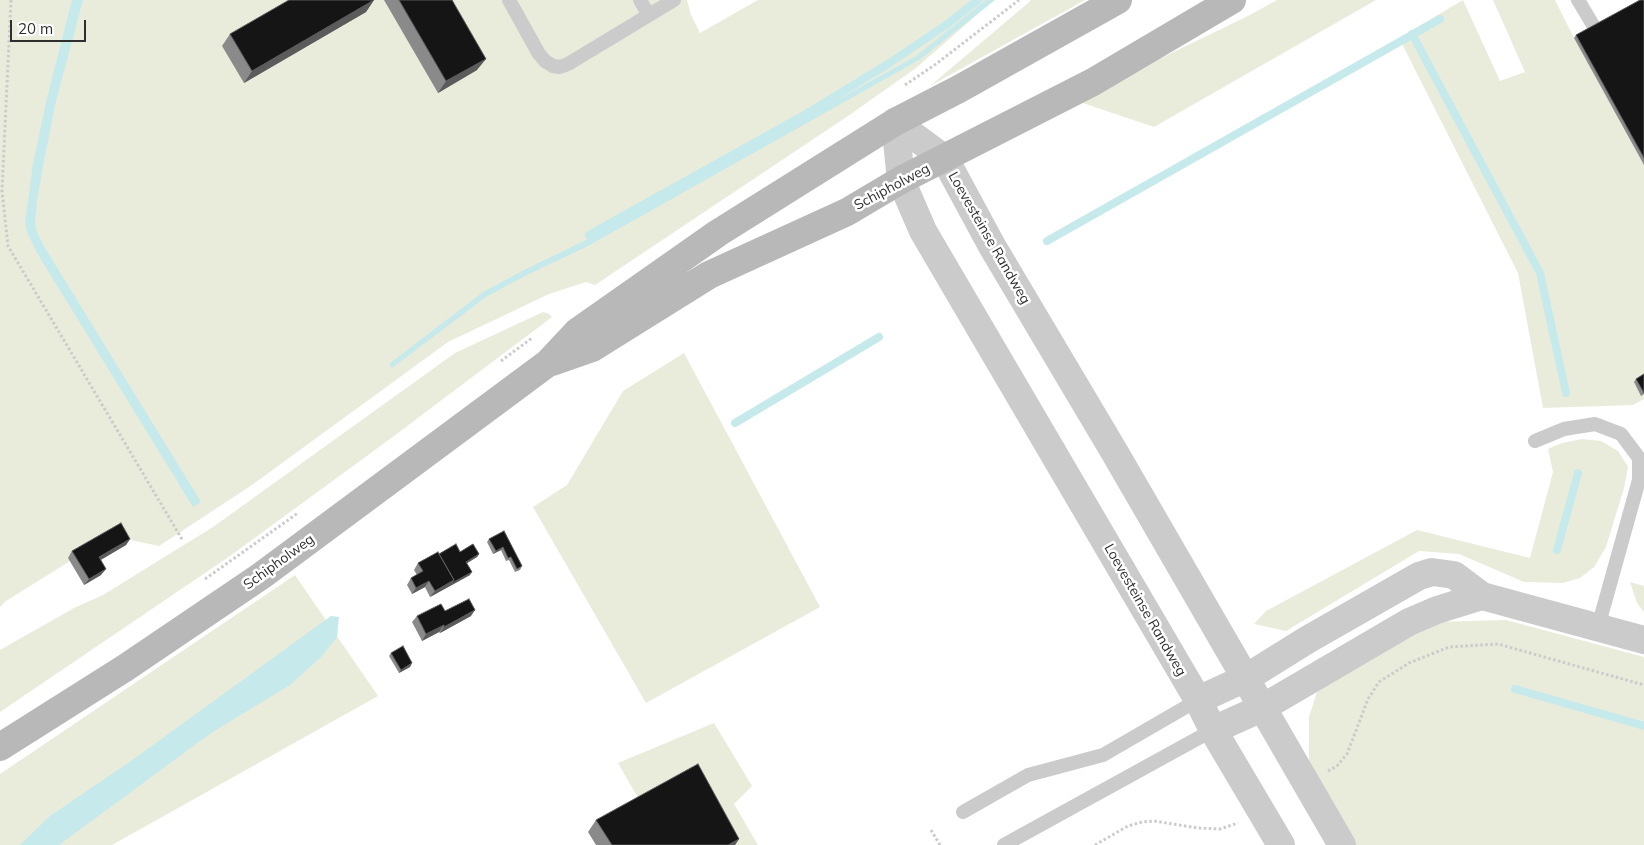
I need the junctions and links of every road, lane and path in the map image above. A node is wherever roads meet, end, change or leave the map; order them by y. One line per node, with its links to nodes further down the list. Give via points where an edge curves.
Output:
1 (11, 0): 16 (path, via 2,192 8,246)
2 (508, 0): 8 (lane, via 539,54 553,66 560,67)
3 (640, 0): 8 (lane)
4 (674, 0): 8 (lane)
5 (1118, 0): 10 (main road, Schipholweg)
6 (1232, 0): 11 (main road, Schipholweg, via 1093,82)
7 (1580, 2): 9 (lane)
8 (648, 14)
9 (1612, 56)
10 (895, 122): 11 (street, Loevesteinse Randweg); 12 (street, Loevesteinse Randweg); 13 (main road, Schipholweg, via 677,262 577,332)
11 (944, 159): 12 (main road, Schipholweg); 20 (street, Loevesteinse Randweg)
12 (901, 180): 13 (main road, Schipholweg, via 847,212 709,275 592,348); 22 (street, Loevesteinse Randweg, via 923,231)
13 (548, 363): 25 (main road, Schipholweg, via 262,576)
14 (1535, 441): 15 (lane, via 1564,429 1595,424 1621,434)
15 (1642, 457): 18 (lane, via 1639,480)
16 (182, 541)
17 (1482, 596): 18 (street); 20 (street, via 1454,575 1432,572 1420,576); 23 (street, via 1408,622)
18 (1598, 627): 19 (street)
19 (1644, 640)
20 (1246, 678): 22 (street); 23 (street, Loevesteinse Randweg)
21 (1644, 685): 26 (path, via 1498,644 1449,647 1409,663 1379,682 1368,699 1346,754 1337,766)
22 (1198, 700): 24 (street, Loevesteinse Randweg); 28 (lane, via 1103,755 1028,775)
23 (1262, 708): 24 (street); 26 (street, Loevesteinse Randweg)
24 (1213, 730): 27 (street, Loevesteinse Randweg); 31 (lane)
25 (0, 747)
26 (1306, 784): 34 (street, Loevesteinse Randweg)
27 (1261, 810): 32 (path, via 1242,822 1220,829 1142,822 1128,826); 33 (street, Loevesteinse Randweg)
28 (963, 812)
29 (931, 830): 30 (path)
30 (940, 845)
31 (1004, 845)
32 (1095, 845)
33 (1281, 845)
34 (1342, 845)

